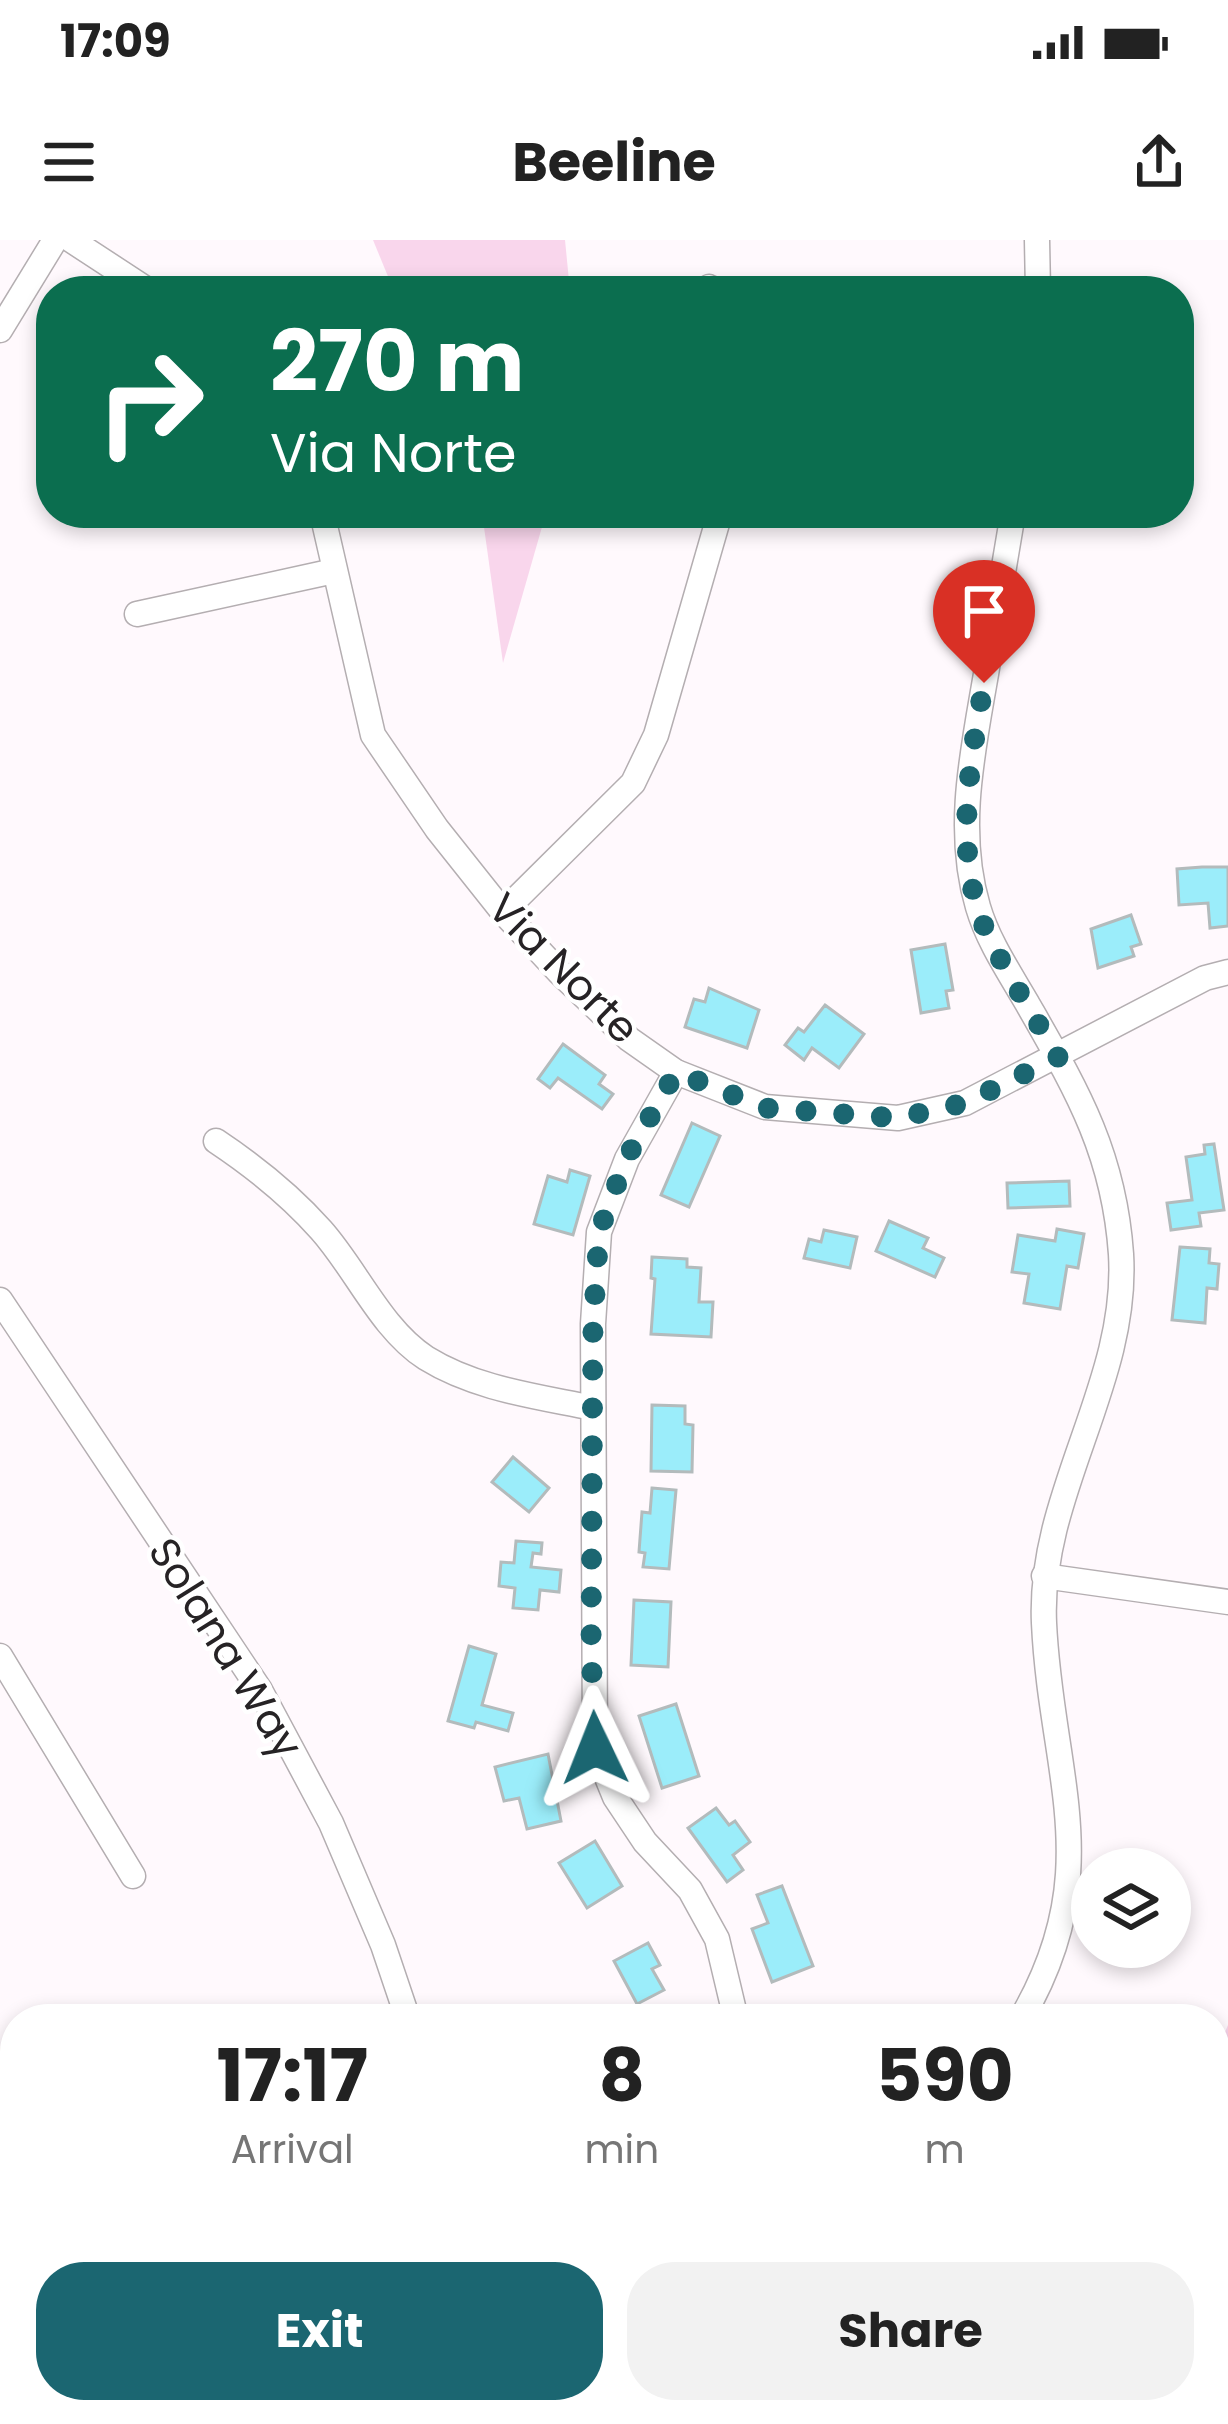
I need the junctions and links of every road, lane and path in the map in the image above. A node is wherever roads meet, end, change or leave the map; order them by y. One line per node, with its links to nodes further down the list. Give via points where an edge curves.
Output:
1 (55, 240): 6 (street)
2 (71, 240): 4 (street)
3 (1037, 240): 5 (street)
4 (126, 276)
5 (1038, 276)
6 (0, 330)
7 (325, 528): 10 (street, Via Norte)
8 (715, 528): 12 (street, via 656,735 633,783)
9 (1010, 528): 14 (street, via 970,768 967,839 988,934)
10 (334, 571): 11 (street); 12 (street, Via Norte, via 373,734)
11 (137, 614)
12 (503, 912): 15 (street, Via Norte, via 629,1039)
13 (1228, 972): 14 (street, Via Norte)
14 (1058, 1057): 15 (street, Via Norte, via 965,1103 898,1118 765,1108); 19 (street, via 1097,1132 1117,1199 1121,1300 1115,1344)
15 (676, 1072): 18 (street, via 626,1159 599,1232)
16 (216, 1141): 18 (street, via 267,1175 322,1231 422,1355 459,1376)
17 (0, 1300): 23 (street, Solana Way, via 260,1690 331,1823)
18 (593, 1408): 24 (street, via 595,1748 615,1796 717,1939)
19 (1044, 1576): 20 (street); 25 (street, via 1071,1833 1056,1945)
20 (1228, 1601)
21 (0, 1656): 22 (street)
22 (133, 1876)
23 (402, 2004)
24 (732, 2004)
25 (1029, 2004)

